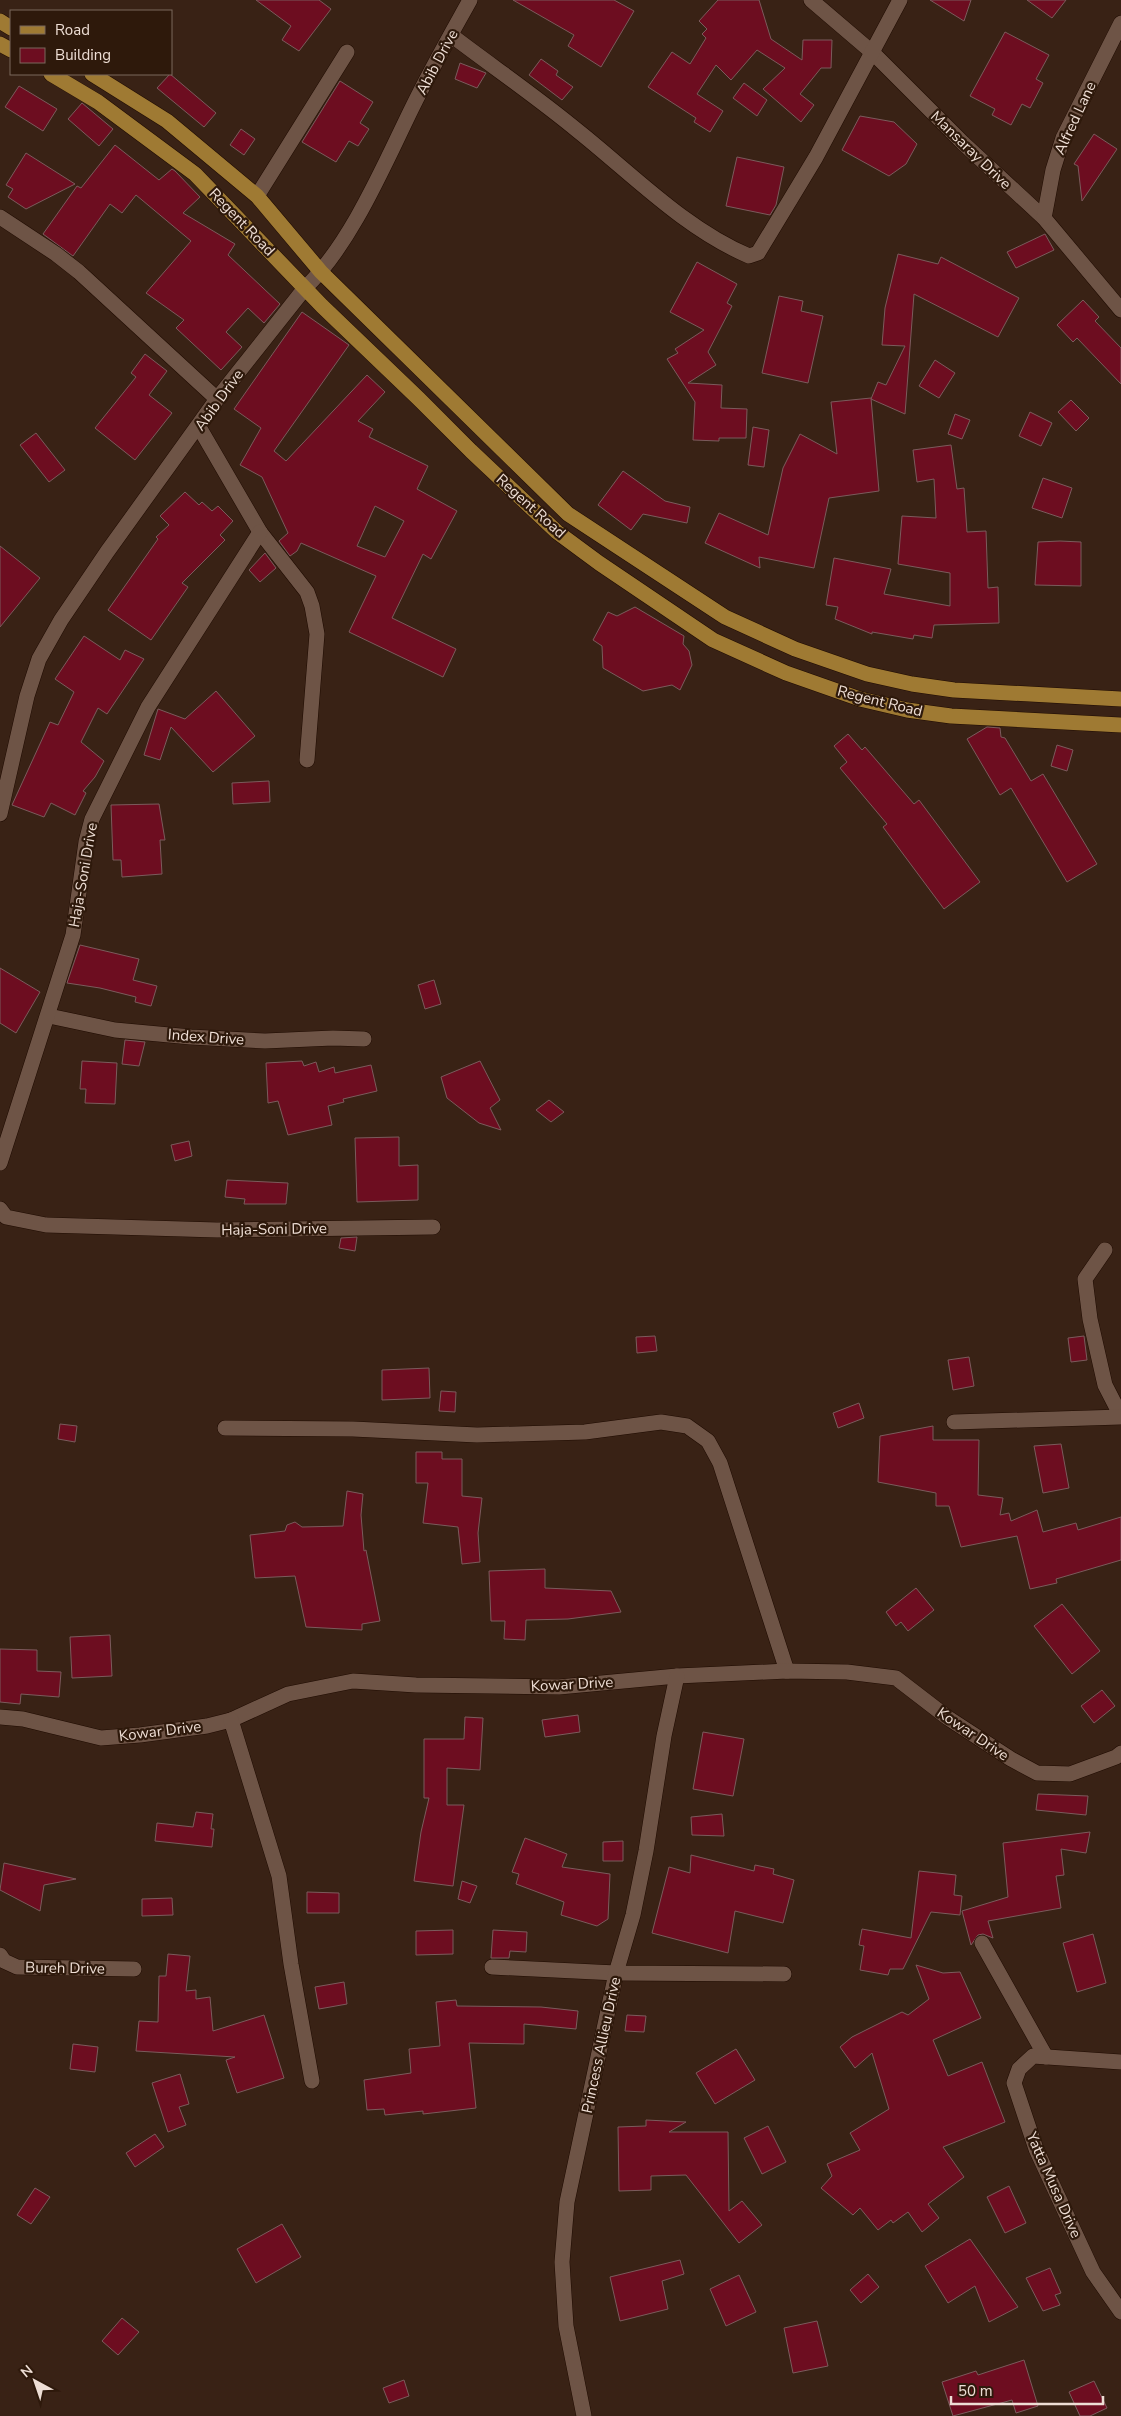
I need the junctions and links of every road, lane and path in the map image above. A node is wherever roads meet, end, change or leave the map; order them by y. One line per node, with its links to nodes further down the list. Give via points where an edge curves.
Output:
1 (470, 0): 5 (street, Abib Drive)
2 (811, 0): 7 (street, Mansaray Drive)
3 (900, 0): 7 (street)
4 (1121, 23): 12 (street, Alfred Lane, via 1063,138)
5 (451, 34): 7 (street, via 576,129 673,209 728,248 749,256 758,253); 13 (street, Abib Drive, via 380,174)
6 (347, 52): 10 (street)
7 (873, 53): 12 (street, Mansaray Drive)
8 (53, 75): 14 (main road, Regent Road, via 98,102 195,174)
9 (94, 75): 10 (main road, Regent Road, via 167,121)
10 (257, 196): 13 (main road, Regent Road)
11 (0, 218): 16 (street, via 79,272)
12 (1044, 218): 15 (street, Mansaray Drive)
13 (321, 272): 14 (street, Abib Drive); 19 (main road, Regent Road, via 568,514 725,617 796,649 867,674 912,684 954,690)
14 (305, 288): 16 (street, Abib Drive); 20 (main road, Regent Road, via 557,532 713,640 786,673 860,699 907,710 951,716)
15 (1121, 310)
16 (217, 399): 17 (street, Abib Drive)
17 (199, 427): 18 (street); 22 (street, Abib Drive, via 107,552 39,659 27,696)
18 (260, 532): 21 (street, via 306,592 316,620); 23 (street, Haja-Soni Drive, via 148,707 92,819 73,935)
19 (1121, 699)
20 (1121, 724)
21 (307, 760)
22 (0, 814)
23 (49, 1016): 24 (street, Index Drive, via 115,1030 191,1037 265,1041); 25 (street, Haja-Soni Drive)
24 (364, 1039)
25 (0, 1163)
26 (0, 1209): 27 (street, Haja-Soni Drive, via 6,1217 46,1225 217,1230)
27 (433, 1227)
28 (1105, 1250): 29 (street, via 1085,1279 1090,1320 1105,1384)
29 (1121, 1416): 30 (street)
30 (954, 1422)
31 (225, 1428): 32 (street, via 353,1429 477,1435 585,1432 661,1422 687,1426 708,1441 720,1463)
32 (787, 1671): 33 (street, Kowar Drive); 36 (street, Kowar Drive, via 847,1672 896,1678 1011,1760 1037,1773 1070,1774)
33 (677, 1676): 35 (street, Kowar Drive, via 559,1687 353,1681 288,1694); 41 (street, Princess Allieu Drive, via 633,1916)
34 (0, 1717): 35 (street, Kowar Drive, via 23,1719 101,1738 159,1733)
35 (231, 1720): 45 (street, via 279,1876)
36 (1121, 1753)
37 (982, 1944): 43 (street)
38 (0, 1955): 40 (street, Bureh Drive, via 4,1961 17,1967)
39 (492, 1967): 41 (street)
40 (134, 1969)
41 (616, 1973): 42 (street); 47 (street, Princess Allieu Drive, via 567,2202 562,2262 566,2326)
42 (784, 1974)
43 (1039, 2056): 44 (street); 46 (street, Yatta Musa Drive, via 1019,2069 1014,2082 1036,2149 1093,2272)
44 (1121, 2062)
45 (312, 2081)
46 (1121, 2312)
47 (584, 2416)

